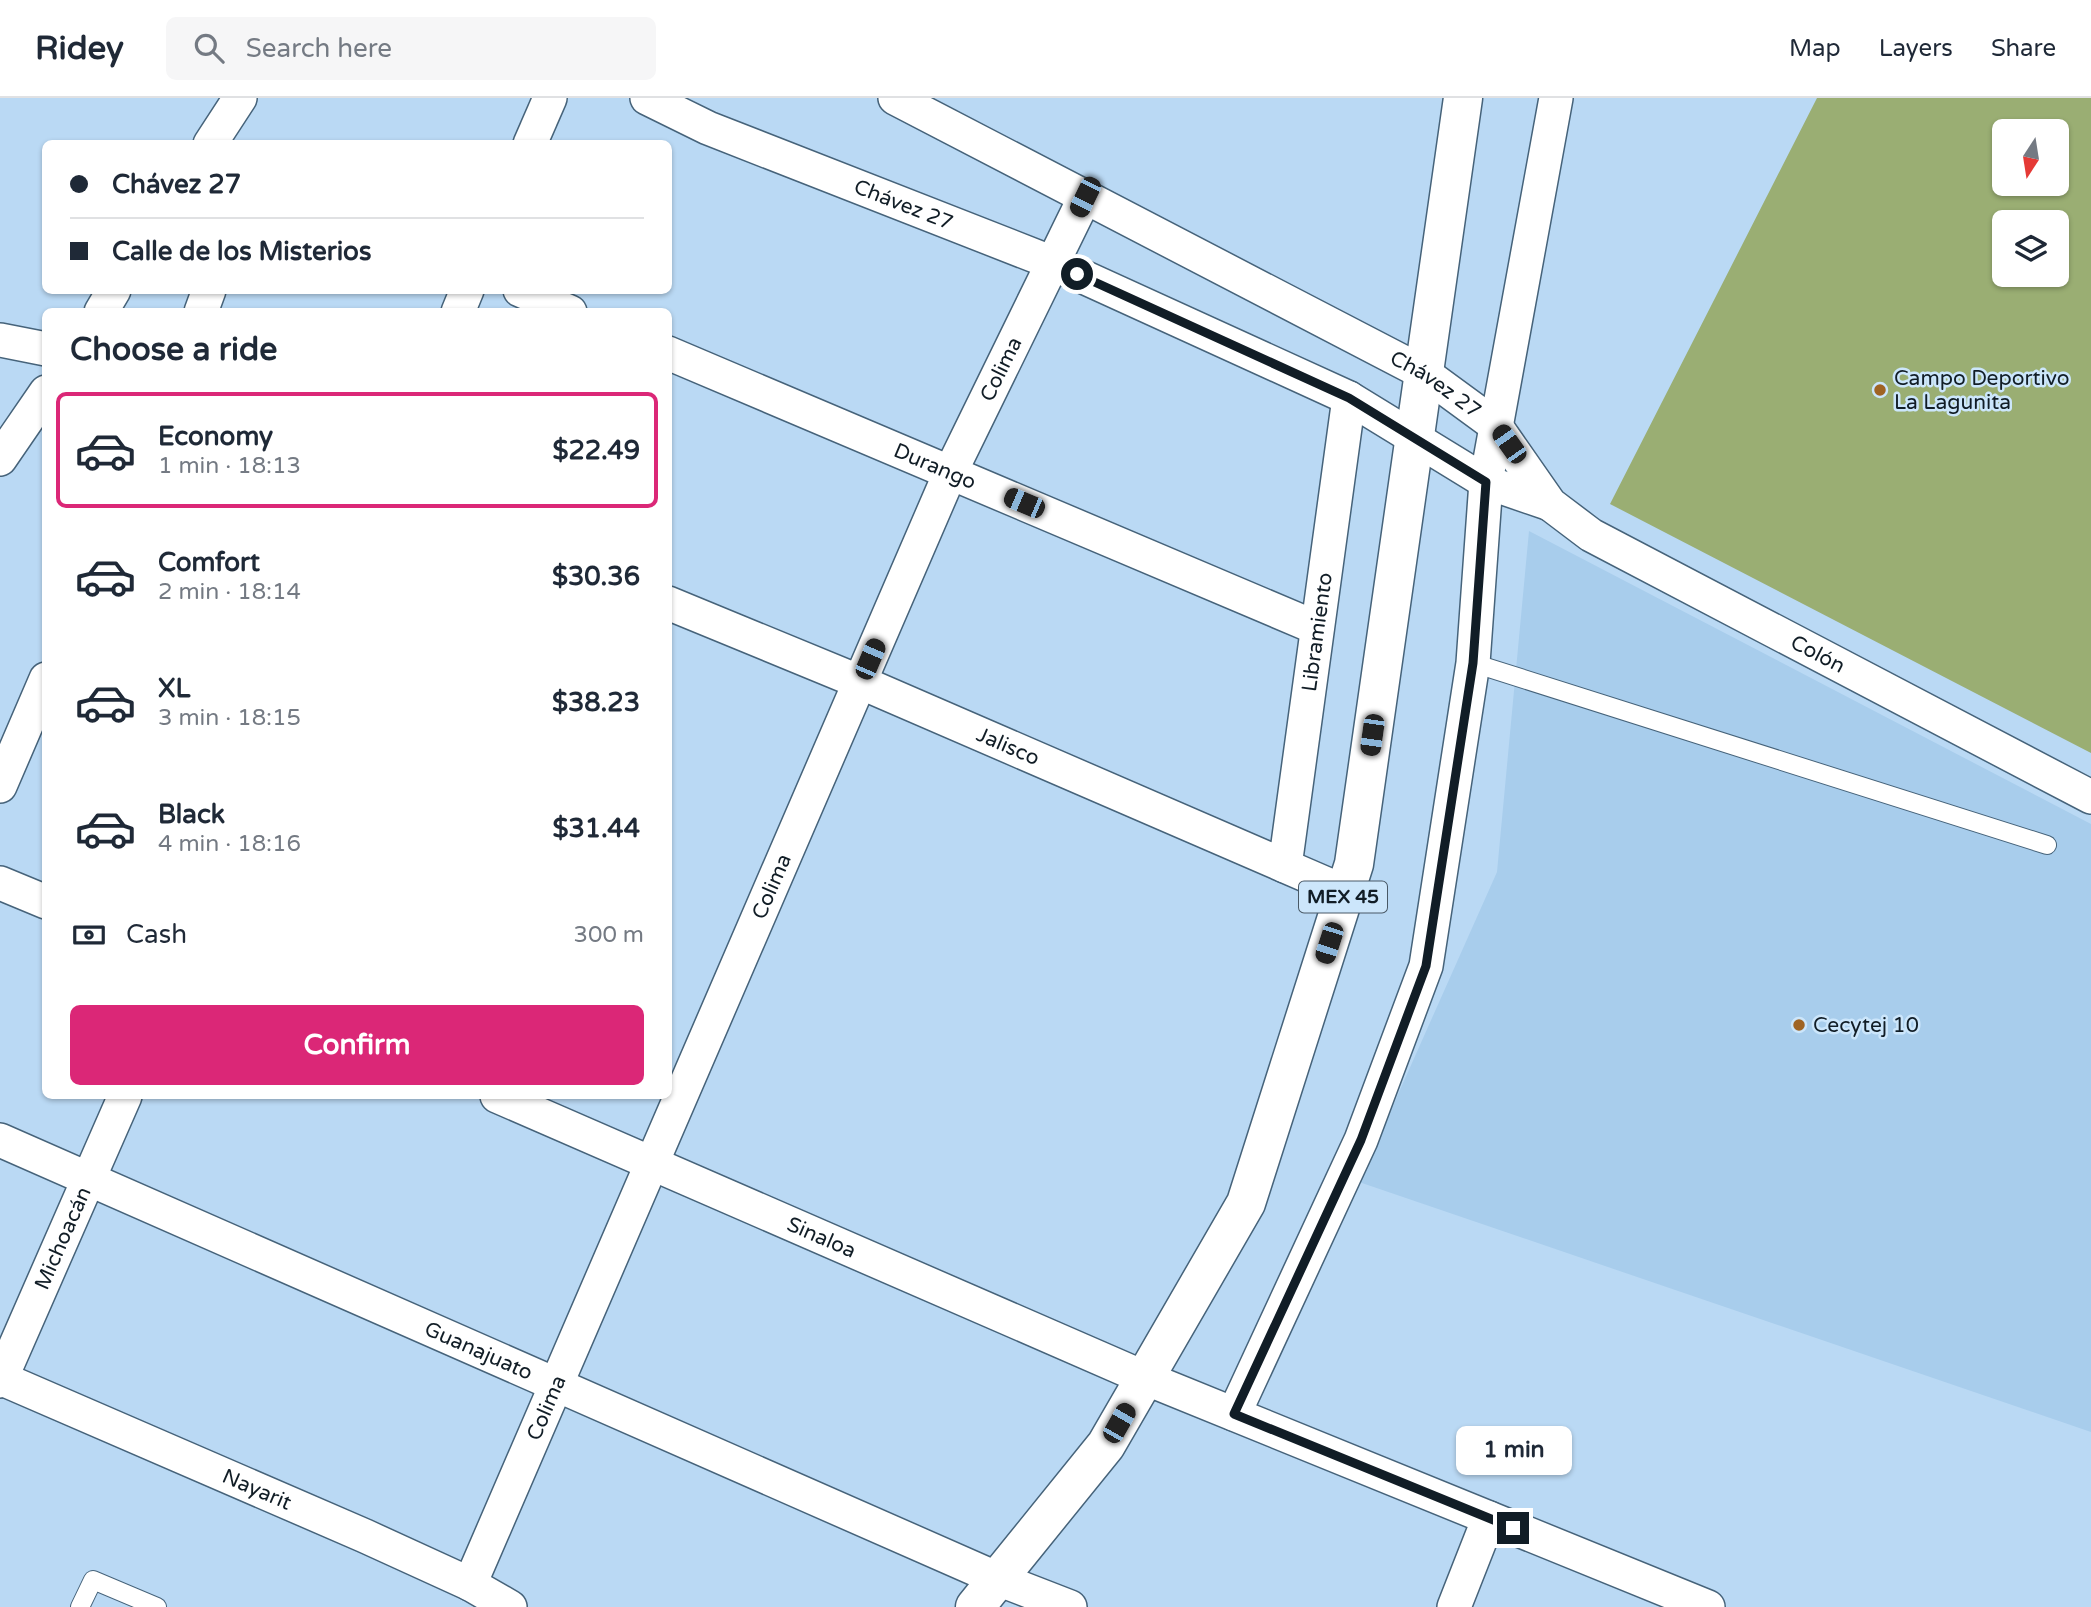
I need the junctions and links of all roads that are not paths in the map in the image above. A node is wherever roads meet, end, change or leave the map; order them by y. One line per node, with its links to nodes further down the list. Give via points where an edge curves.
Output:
1 (240, 98): 7 (street)
2 (550, 98): 8 (street)
3 (647, 98): 10 (street, Chávez 27, via 708,128)
4 (895, 98): 9 (street, Chávez 27)
5 (1463, 98): 16 (main road, MEX 45)
6 (1556, 98): 19 (street)
7 (213, 140)
8 (532, 140)
9 (1085, 197): 10 (street, Colima); 16 (street, Chávez 27)
10 (1053, 263): 18 (street, Chávez 27); 22 (street, Colima)
11 (529, 294): 12 (street)
12 (561, 308)
13 (0, 340): 14 (street)
14 (42, 348)
15 (672, 355): 22 (street, Durango)
16 (1424, 373): 19 (street, Chávez 27); 20 (main road, MEX 45)
17 (42, 398): 21 (street)
18 (1349, 398): 20 (street, Chávez 27); 26 (street, Libramiento)
19 (1495, 425): 23 (street); 24 (street, Chávez 27)
20 (1414, 440): 23 (street, Chávez 27); 35 (main road, MEX 45, via 1354,864)
21 (0, 459)
22 (951, 471): 26 (street, Durango); 28 (street, Colima)
23 (1486, 482): 24 (street, Chávez 27); 27 (street)
24 (1550, 504): 31 (street, Colón, via 1591,535)
25 (672, 605): 28 (street, Jalisco)
26 (1318, 628): 33 (street, Libramiento)
27 (1473, 663): 32 (lane); 45 (street, via 1426,966 1361,1140)
28 (860, 682): 33 (street, Jalisco); 40 (street, Colima)
29 (42, 689): 30 (street)
30 (0, 786)
31 (2091, 797)
32 (2047, 845)
33 (1285, 866): 35 (street, Jalisco)
34 (0, 883): 36 (street)
35 (1345, 891): 42 (main road, MEX 45, via 1246,1203)
36 (42, 900)
37 (124, 1099): 41 (street, Michoacán)
38 (504, 1099): 40 (street, Sinaloa)
39 (0, 1140): 41 (street, Guanajuato)
40 (652, 1161): 42 (street, Sinaloa); 44 (street, Colima)
41 (87, 1178): 43 (street, Michoacán); 44 (street, Guanajuato)
42 (1145, 1378): 45 (street, Sinaloa); 48 (main road, MEX 45, via 1106,1445)
43 (0, 1380): 47 (street, Nayarit)
44 (556, 1385): 47 (street, Colima); 48 (street, Guanajuato)
45 (1234, 1414): 46 (street, Sinaloa)
46 (1489, 1518): 53 (street); 54 (street, Sinaloa)
47 (470, 1584): 51 (street, Nayarit)
48 (986, 1593): 52 (street, Guanajuato)
49 (80, 1607): 50 (lane, via 93,1580)
50 (157, 1607)
51 (510, 1607)
52 (1070, 1607)
53 (1454, 1607)
54 (1708, 1607)

